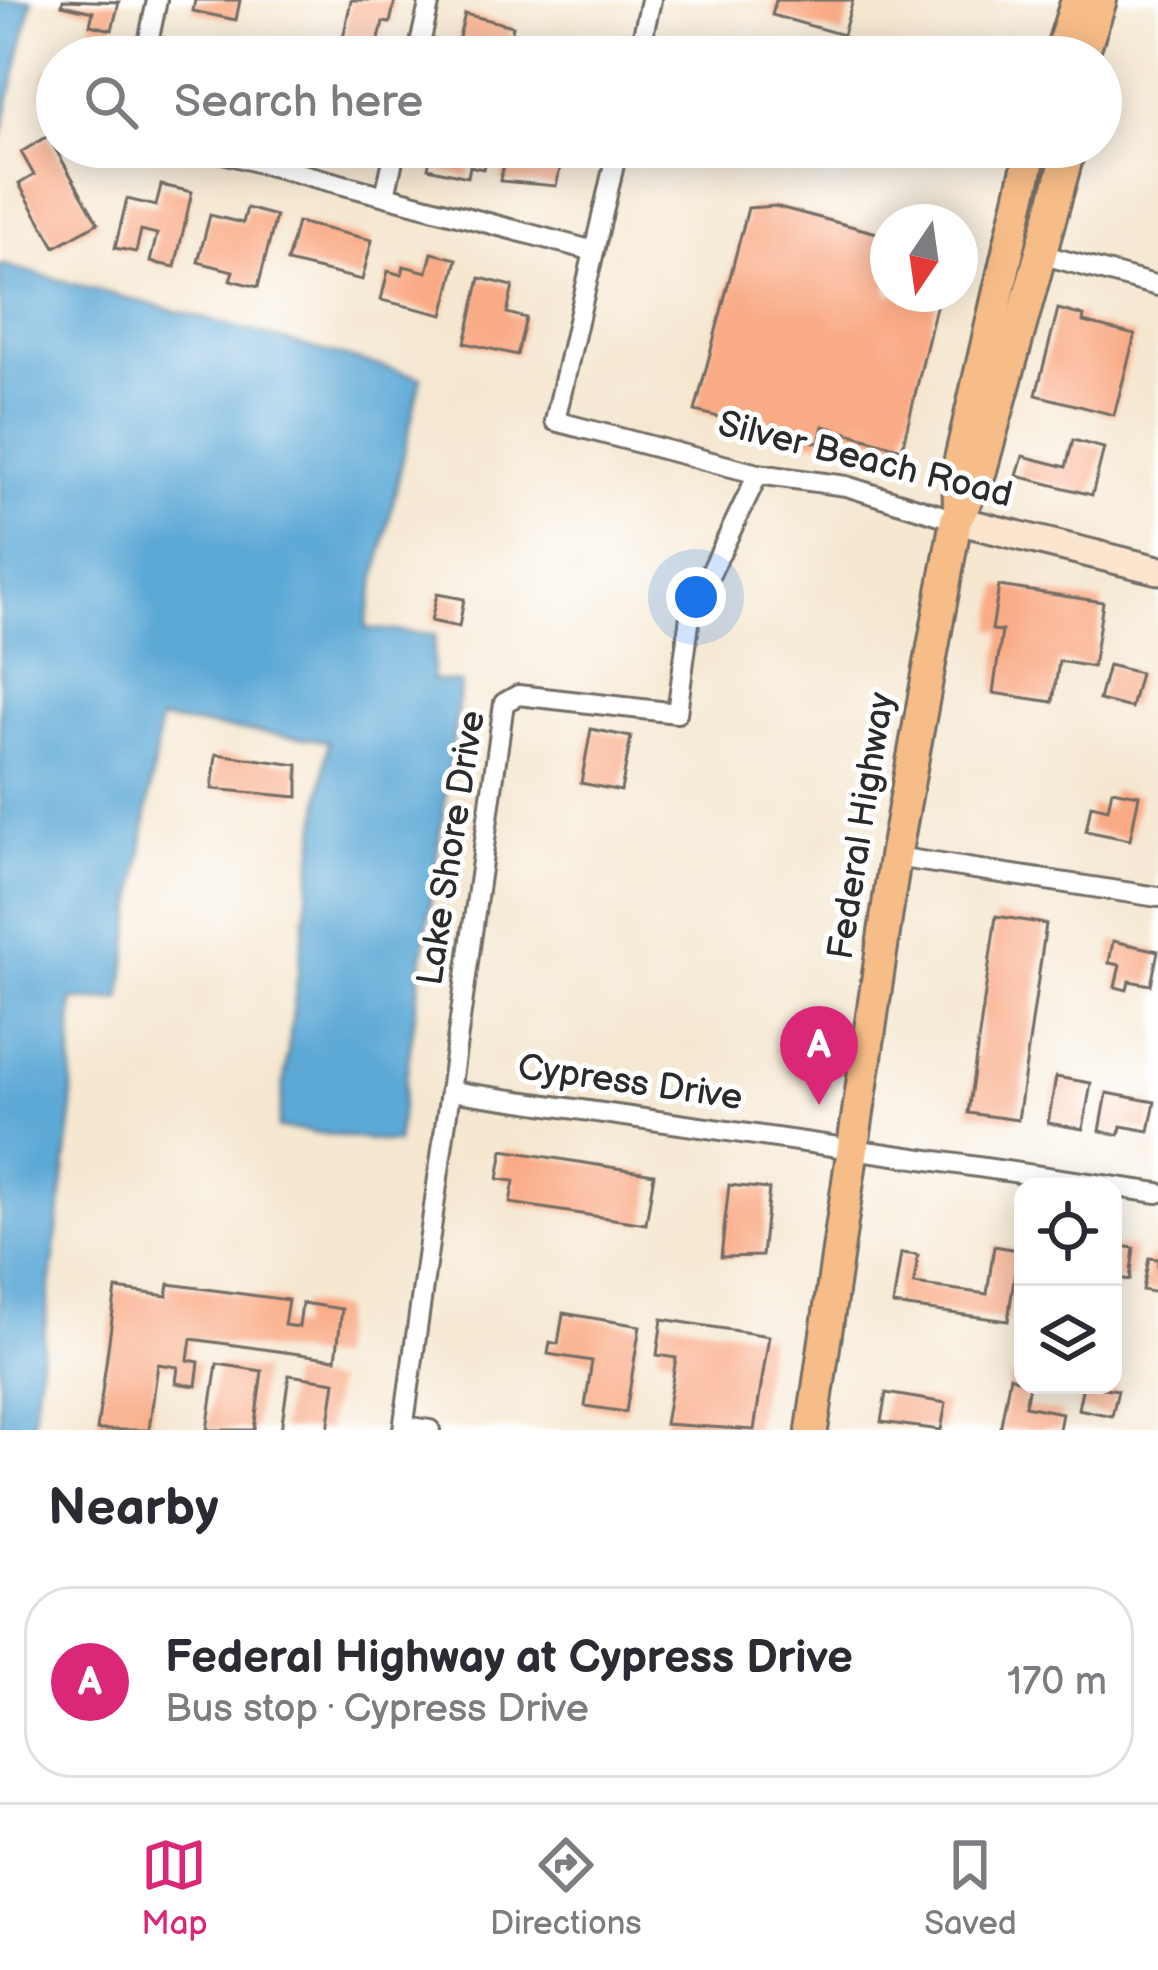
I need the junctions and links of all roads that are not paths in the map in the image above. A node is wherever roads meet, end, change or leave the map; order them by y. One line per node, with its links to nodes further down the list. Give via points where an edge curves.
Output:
1 (157, 0): 7 (street)
2 (430, 0): 8 (street)
3 (651, 0): 9 (street)
4 (1077, 0): 10 (main road)
5 (1101, 0): 11 (main road)
6 (1116, 0): 12 (main road)
7 (149, 36)
8 (422, 36)
9 (643, 36)
10 (1066, 36)
11 (1089, 36)
12 (1105, 36)
13 (281, 168): 18 (street)
14 (391, 168): 18 (street)
15 (613, 168): 19 (street)
16 (1027, 168): 23 (main road, via 958,467)
17 (1064, 168): 20 (main road)
18 (385, 195): 19 (street)
19 (594, 251): 22 (street, Silver Beach Road, via 555,421)
20 (1040, 254): 21 (street); 23 (main road, via 980,474)
21 (1158, 286)
22 (758, 474): 23 (street, Silver Beach Road); 27 (street, Lake Shore Drive, via 690,616 677,713 518,695 504,703)
23 (958, 514): 24 (street, Silver Beach Road); 25 (main road, Federal Highway)
24 (1158, 570)
25 (895, 857): 26 (street); 28 (main road, Federal Highway)
26 (1158, 896)
27 (450, 1091): 28 (street, Cypress Drive); 30 (street, Lake Shore Drive)
28 (853, 1148): 29 (street, Cypress Drive); 32 (main road, Federal Highway)
29 (1158, 1193)
30 (404, 1428): 31 (street)
31 (430, 1430)
32 (812, 1430)

